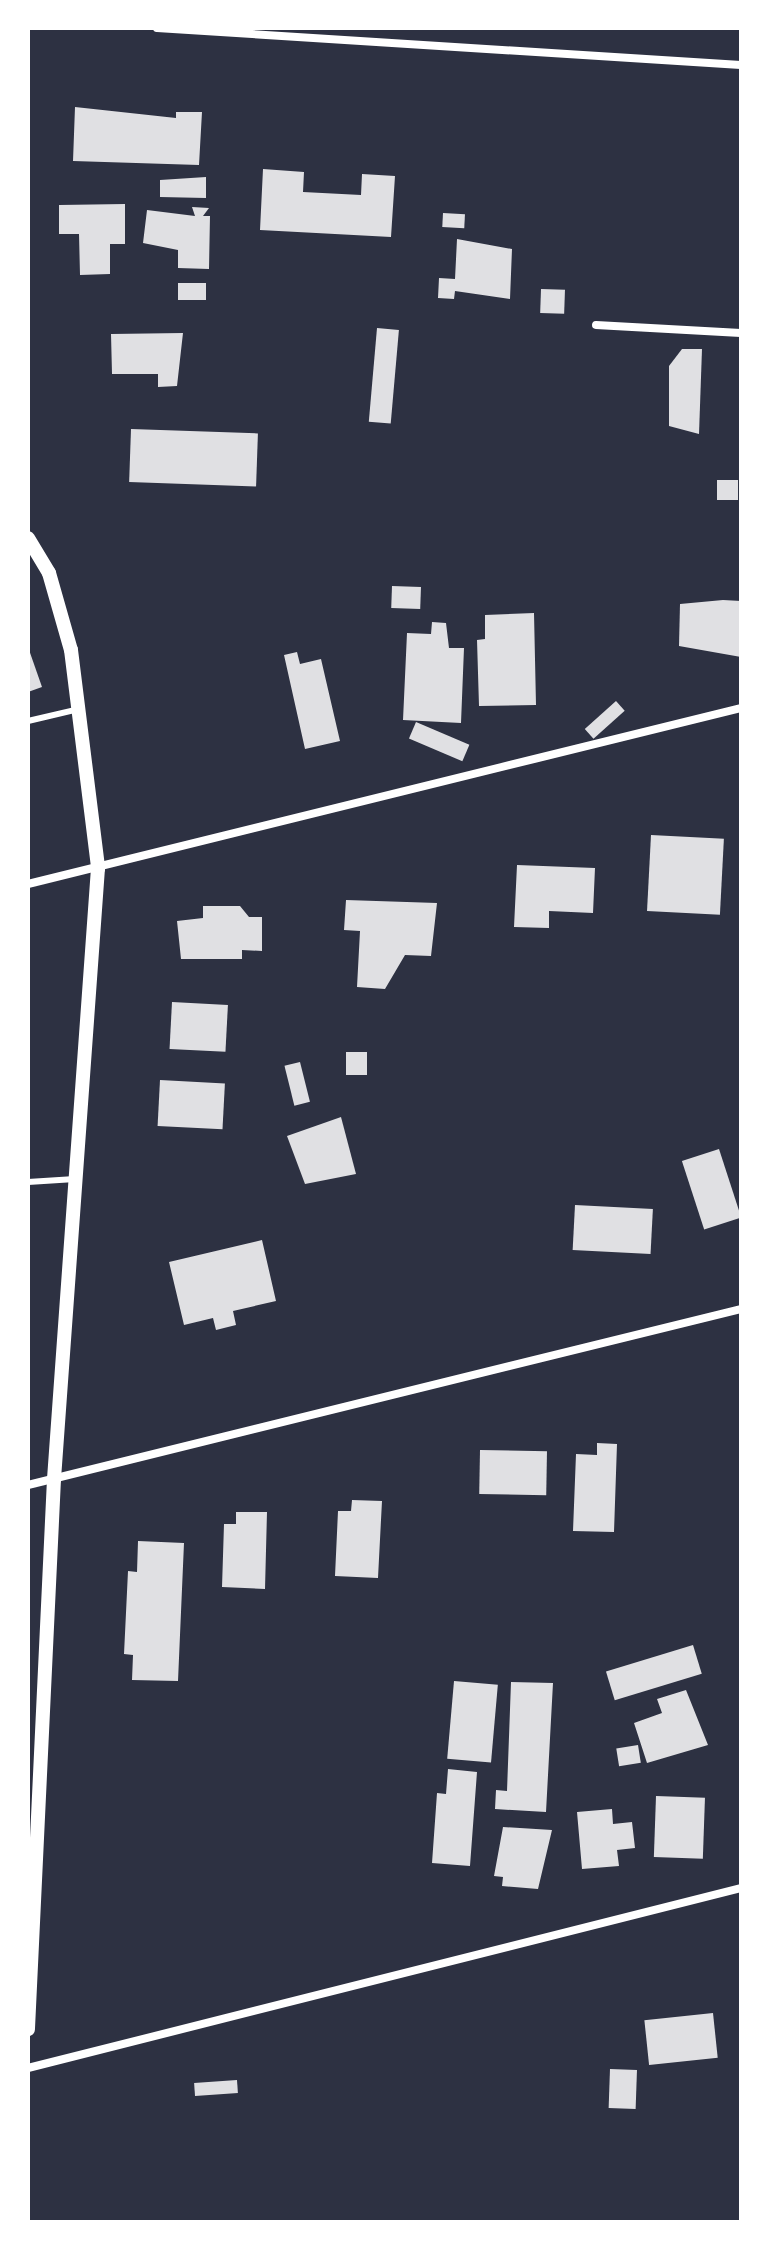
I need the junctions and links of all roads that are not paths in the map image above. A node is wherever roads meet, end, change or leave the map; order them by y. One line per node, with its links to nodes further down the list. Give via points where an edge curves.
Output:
1 (157, 28): 2 (street)
2 (741, 65)
3 (596, 325): 4 (street)
4 (741, 333)
5 (28, 538): 7 (street, via 49,573)
6 (741, 708): 9 (street)
7 (81, 709): 8 (lane); 9 (street)
8 (28, 721)
9 (98, 868): 10 (street); 11 (street)
10 (28, 884)
11 (75, 1179): 12 (lane); 14 (street)
12 (28, 1182)
13 (741, 1309): 14 (street)
14 (54, 1479): 15 (street); 17 (street)
15 (28, 1485)
16 (741, 1888): 18 (street)
17 (28, 2029)
18 (28, 2068)

